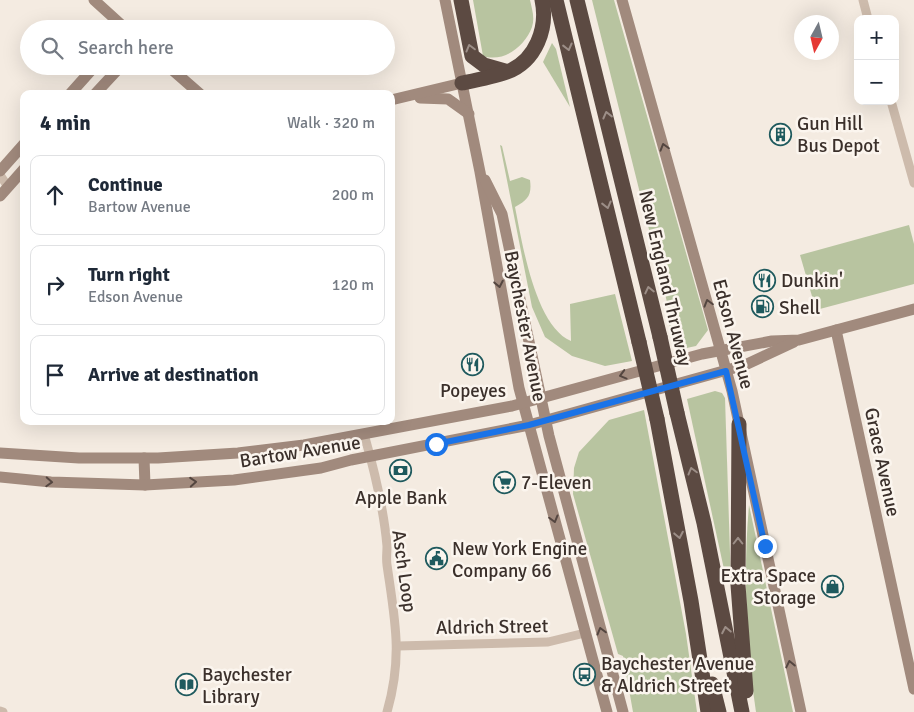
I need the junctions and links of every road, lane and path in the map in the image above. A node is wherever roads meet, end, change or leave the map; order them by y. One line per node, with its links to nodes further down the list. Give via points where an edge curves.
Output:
1 (94, 0): 10 (main road)
2 (445, 0): 15 (main road, Baychester Avenue)
3 (462, 0): 11 (highway, one-way to 3, via 484,65 472,56)
4 (542, 0): 11 (highway, via 544,23 537,44 526,60)
5 (556, 0): 45 (highway, one-way to 45, bridge, via 657,419)
6 (577, 0): 55 (highway, New England Thruway, one-way to 6, bridge, via 704,523)
7 (622, 0): 32 (main road, Edson Avenue, one-way to 7)
8 (863, 0): 9 (street)
9 (867, 15)
10 (116, 20)
11 (509, 72): 15 (highway)
12 (87, 75): 16 (main road)
13 (113, 75): 17 (main road)
14 (178, 75): 18 (main road)
15 (462, 84): 19 (main road); 22 (main road, Baychester Avenue)
16 (74, 90)
17 (99, 90)
18 (195, 90)
19 (406, 98): 20 (main road); 22 (main road, via 448,99)
20 (395, 99)
21 (892, 105): 27 (street)
22 (468, 114): 24 (main road, Baychester Avenue)
23 (20, 149): 25 (main road)
24 (480, 172): 34 (main road, Baychester Avenue, via 502,214); 35 (main road, Baychester Avenue, one-way to 35)
25 (0, 173): 28 (street)
26 (20, 174): 28 (main road)
27 (914, 184)
28 (4, 192)
29 (914, 309): 30 (main road, Bartow Avenue)
30 (836, 330): 31 (main road, Bartow Avenue); 48 (main road, Grace Avenue)
31 (798, 340): 32 (main road, Bartow Avenue); 33 (main road, Bartow Avenue)
32 (721, 350): 33 (main road, Edson Avenue); 34 (main road, Bartow Avenue, one-way to 34)
33 (726, 371): 36 (main road, Bartow Avenue); 37 (main road, Edson Avenue)
34 (541, 398): 35 (main road, Bartow Avenue); 36 (main road, Baychester Avenue)
35 (523, 403): 38 (main road, Baychester Avenue); 39 (main road, Bartow Avenue)
36 (546, 421): 38 (main road, Bartow Avenue); 52 (main road, Baychester Avenue, one-way to 36)
37 (739, 424): 56 (highway, one-way to 37, via 738,585); 57 (main road, Edson Avenue, one-way to 37)
38 (529, 425): 41 (main road, Bartow Avenue); 46 (main road, Baychester Avenue, one-way to 46)
39 (364, 434): 41 (street, Asch Loop); 42 (main road, Bartow Avenue, via 264,450)
40 (0, 453): 42 (main road, Bartow Avenue)
41 (371, 457): 44 (main road, Bartow Avenue, one-way to 41, via 274,475); 47 (street, Asch Loop)
42 (144, 458): 44 (main road)
43 (0, 478): 44 (main road, Bartow Avenue, one-way to 44)
44 (145, 485)
45 (691, 600): 53 (highway); 54 (highway)
46 (585, 633): 47 (street, Aldrich Street, via 548,642); 51 (main road, Baychester Avenue)
47 (398, 646): 50 (street, Asch Loop)
48 (910, 646): 49 (main road, Grace Avenue)
49 (914, 689)
50 (387, 712)
51 (607, 712)
52 (623, 712)
53 (708, 712)
54 (719, 712)
55 (742, 712)
56 (748, 712)
57 (801, 712)

